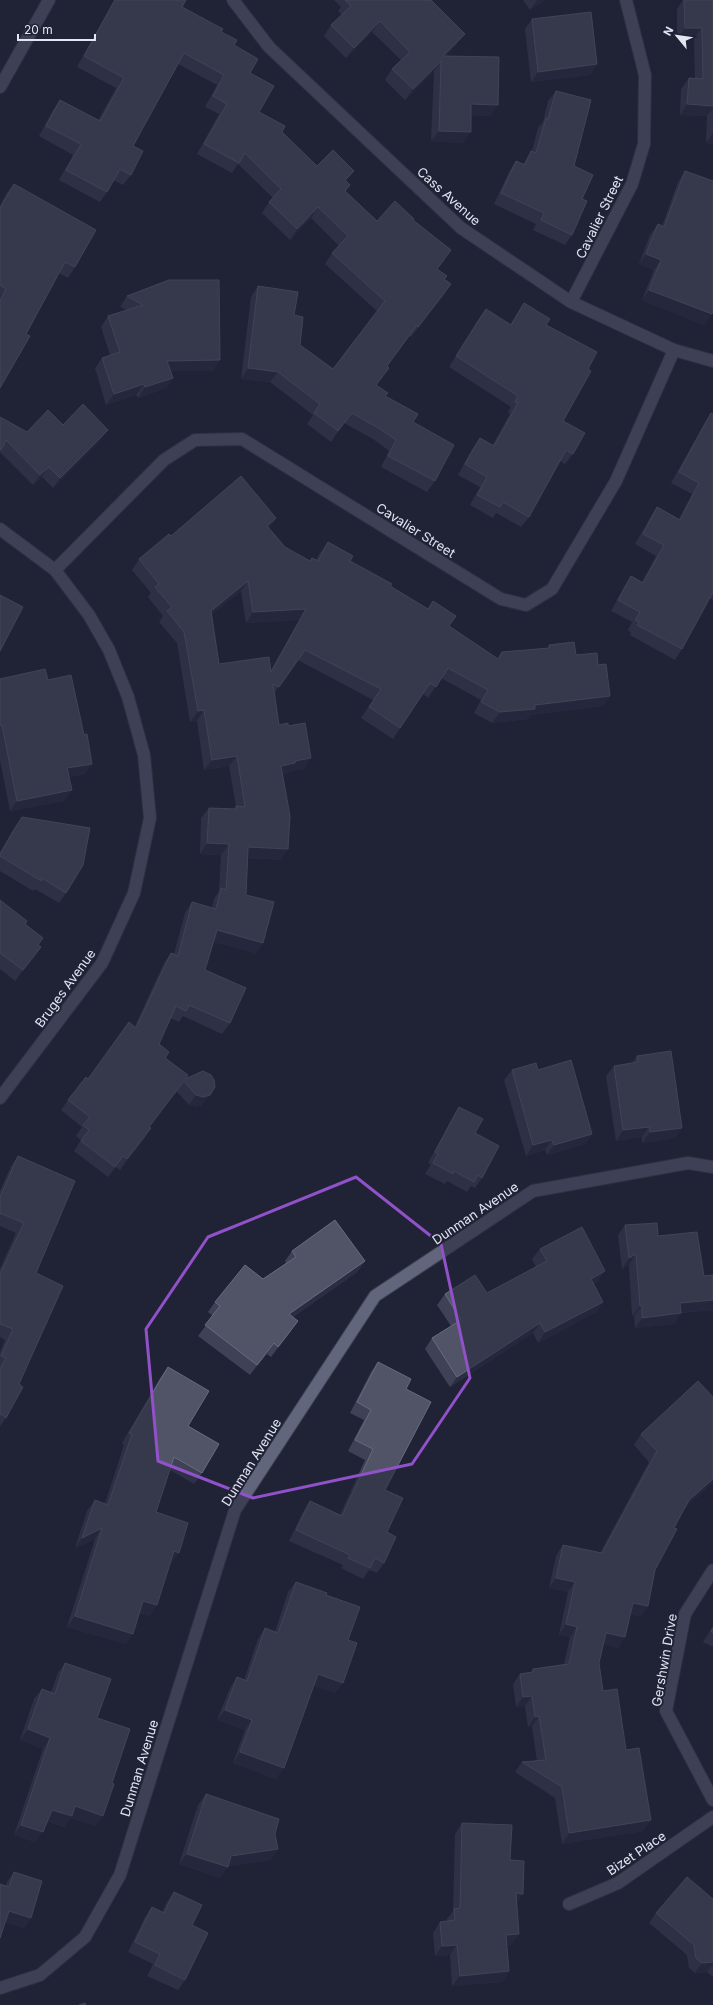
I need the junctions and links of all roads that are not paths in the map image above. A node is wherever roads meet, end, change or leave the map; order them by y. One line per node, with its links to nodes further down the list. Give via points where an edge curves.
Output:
1 (49, 0): 4 (street)
2 (233, 0): 5 (street, Cass Avenue, via 269,48 462,228)
3 (626, 0): 5 (street, Cavalier Street, via 645,75 644,144 632,184)
4 (0, 87)
5 (571, 302): 6 (street, Cass Avenue)
6 (674, 350): 7 (street, Cass Avenue); 9 (street, Cavalier Street, via 616,481 552,589 526,605 501,599 242,439 195,440 164,460)
7 (713, 361)
8 (0, 529): 9 (street, Bruges Avenue)
9 (55, 570): 10 (street, Bruges Avenue, via 90,615 109,650 128,697 144,755 150,818 134,893 102,963)
10 (0, 1098)
11 (713, 1167): 16 (street, Dunman Avenue, via 688,1164 533,1191 375,1296 235,1510 120,1875 85,1937 40,1975)
12 (713, 1570): 13 (street, Gershwin Drive, via 685,1614 666,1710)
13 (713, 1800)
14 (713, 1817): 15 (street, Bizet Place, via 618,1883)
15 (570, 1904)
16 (0, 1988)

